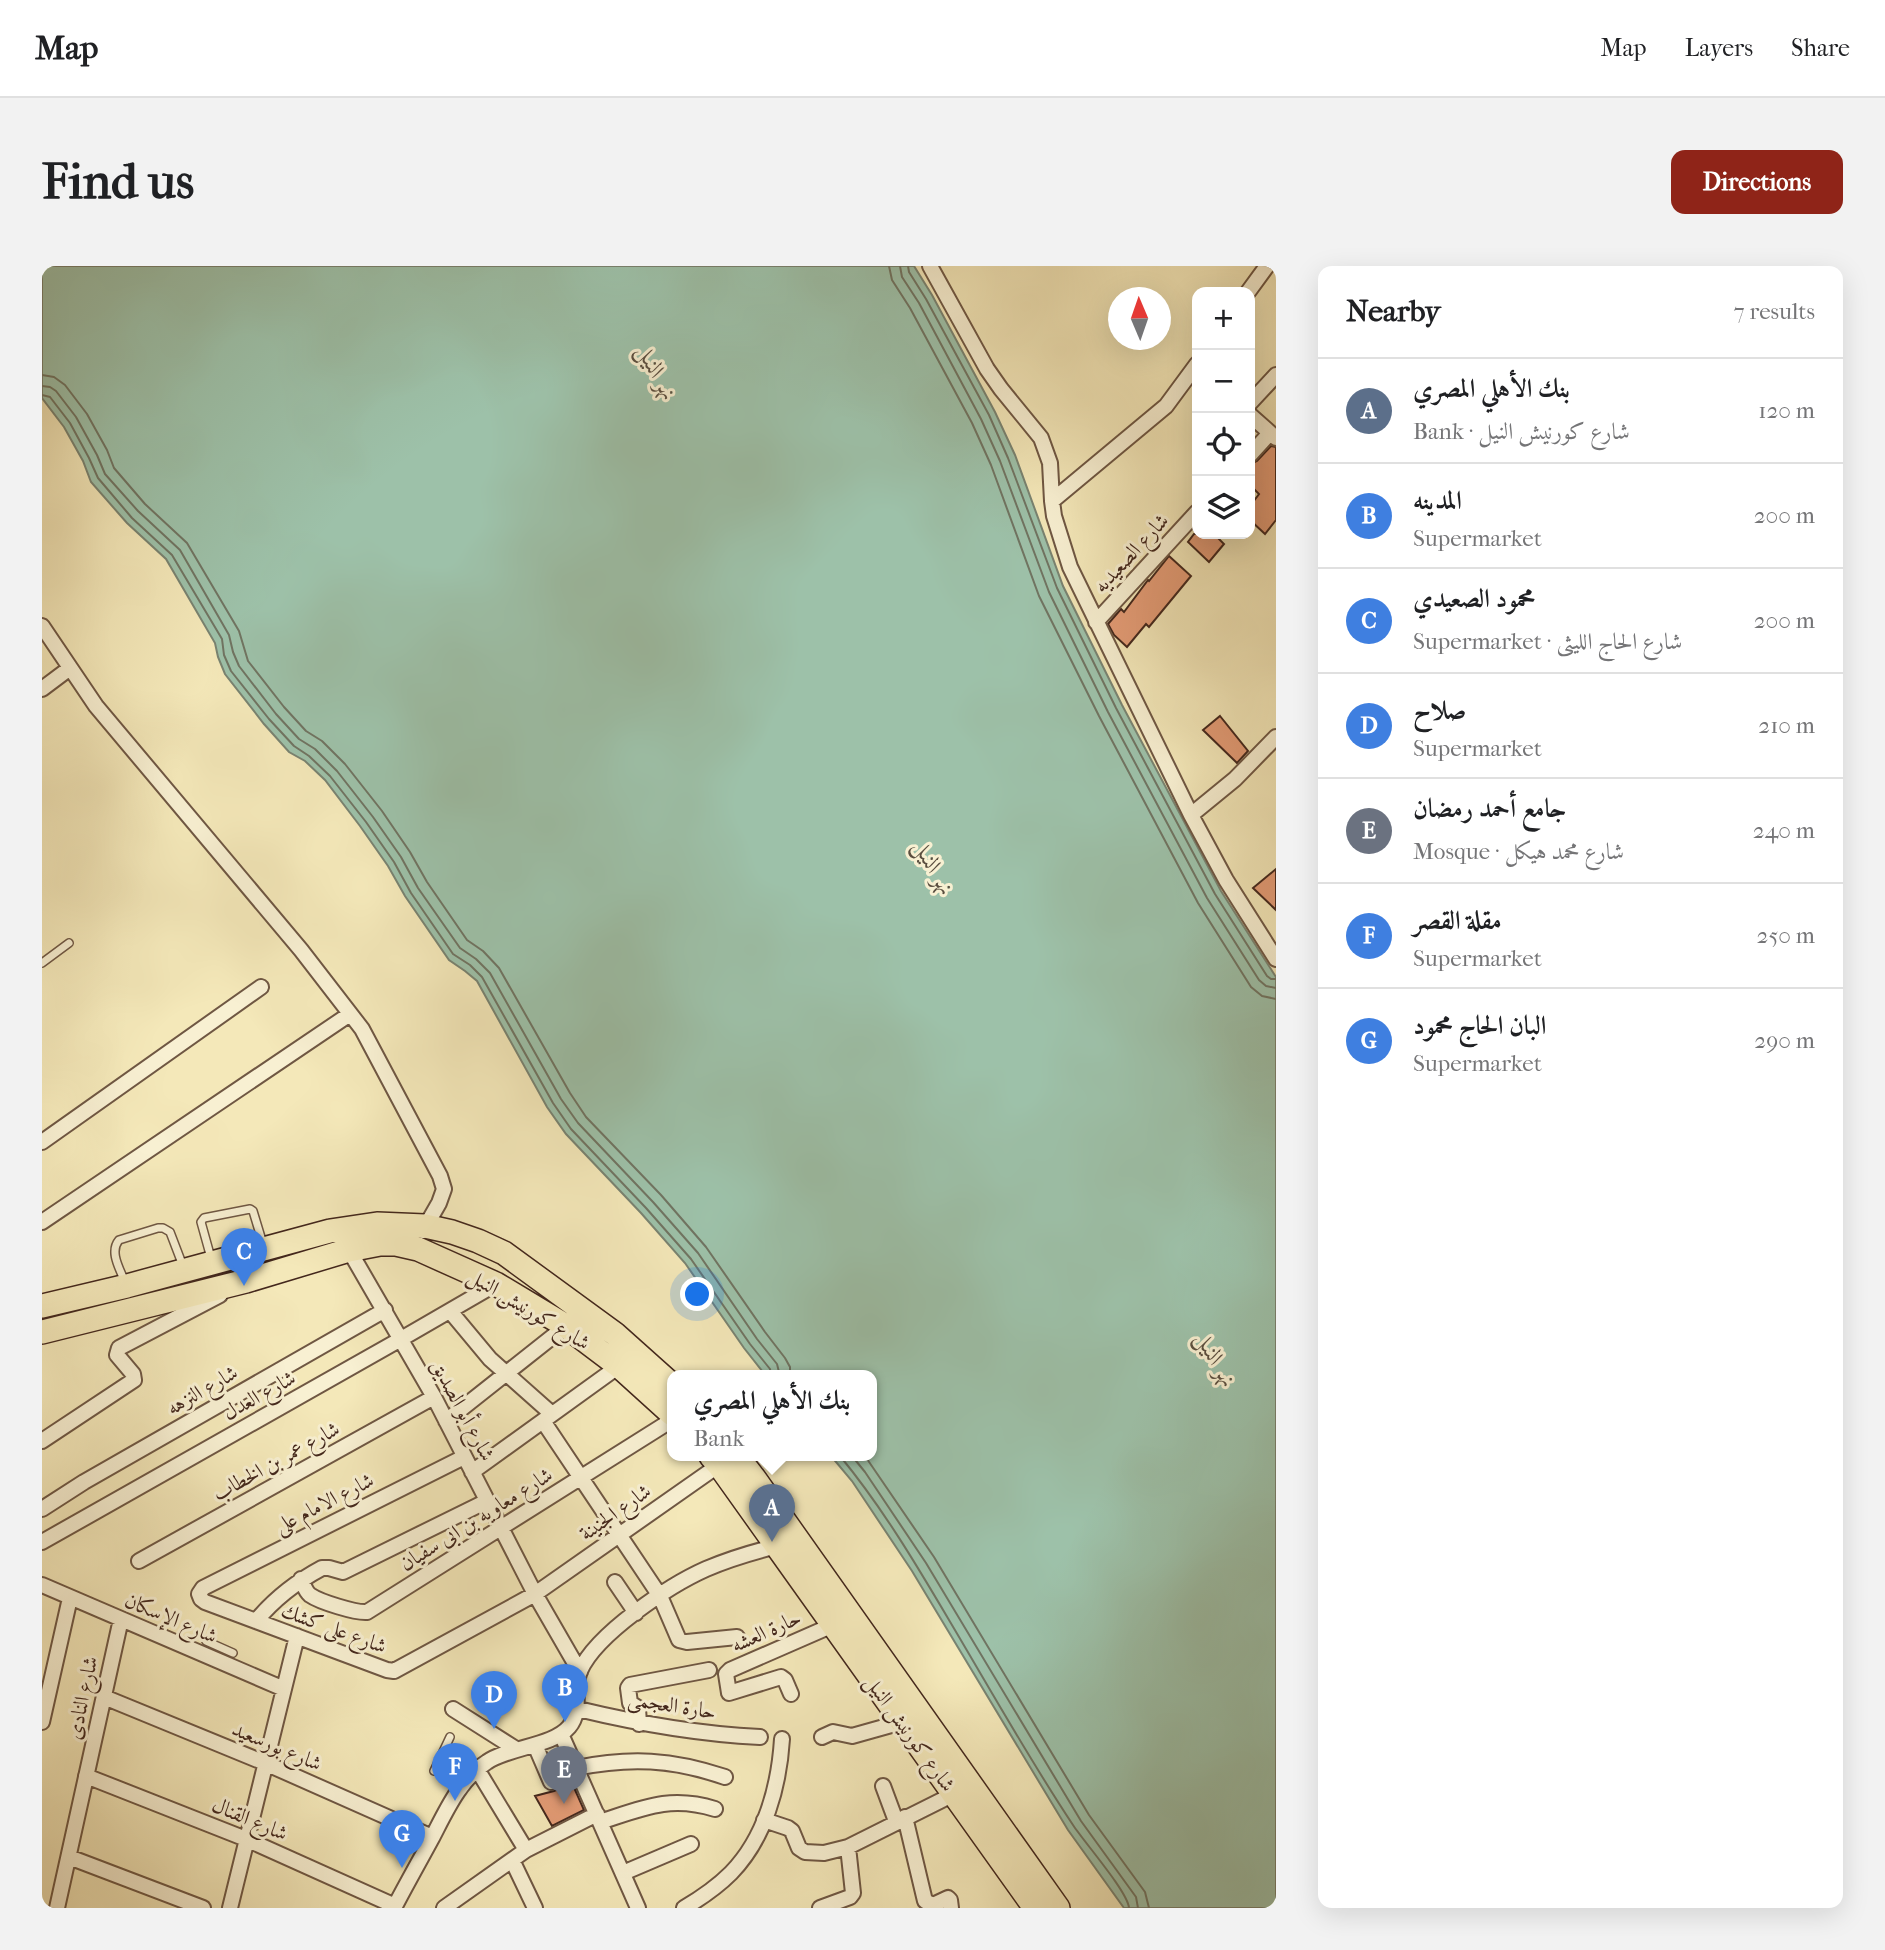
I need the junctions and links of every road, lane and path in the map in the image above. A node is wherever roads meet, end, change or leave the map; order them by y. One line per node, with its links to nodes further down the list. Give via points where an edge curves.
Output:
1 (930, 266): 10 (street, via 987,369 1041,438 1050,463)
2 (1267, 266): 3 (street)
3 (1252, 287)
4 (1192, 371): 10 (street, via 1166,407)
5 (1276, 375): 6 (street)
6 (1255, 398)
7 (1255, 419): 8 (street)
8 (1274, 435): 9 (street)
9 (1255, 451)
10 (1052, 501): 12 (street, via 1070,567)
11 (1192, 517): 12 (street, شارع الصعيديه)
12 (1096, 622): 17 (street)
13 (44, 634): 14 (street)
14 (70, 668): 15 (street); 23 (street, via 96,706)
15 (42, 689)
16 (1276, 737): 17 (street)
17 (1191, 815): 18 (street, via 1226,880)
18 (1271, 940): 20 (street)
19 (69, 943): 21 (lane)
20 (1276, 959)
21 (42, 963)
22 (261, 987): 24 (street)
23 (350, 1014): 25 (street); 26 (street, via 440,1175 444,1189)
24 (42, 1142)
25 (42, 1222)
26 (425, 1226): 27 (main road, شارع كورنيش النيل, via 353,1226); 28 (street); 43 (main road, شارع كورنيش النيل, via 504,1252 615,1334)
27 (264, 1248): 30 (main road, شارع كورنيش النيل); 30 (lane, via 250,1209 204,1218 201,1222)
28 (418, 1249): 29 (main road, شارع كورنيش النيل, via 380,1244); 33 (main road, شارع كورنيش النيل)
29 (349, 1250): 32 (main road, شارع كورنيش النيل); 36 (street, شارع أبو الصديق)
30 (212, 1262): 31 (main road, شارع كورنيش النيل)
31 (184, 1270): 34 (main road, شارع كورنيش النيل); 34 (lane, via 170,1232 158,1228 116,1244 114,1251)
32 (246, 1281): 39 (main road, شارع كورنيش النيل); 49 (street, via 119,1348 117,1355 134,1380)
33 (496, 1284): 37 (street, شارع العدل); 38 (main road, شارع كورنيش النيل)
34 (127, 1286): 35 (main road, شارع كورنيش النيل)
35 (42, 1306)
36 (385, 1310): 40 (street, شارع أبو الصديق); 57 (street, شارع النزهه)
37 (450, 1311): 40 (street, شارع العدل); 42 (street)
38 (566, 1326): 41 (main road, شارع كورنيش النيل); 42 (street)
39 (42, 1332)
40 (401, 1339): 44 (street, شارع أبو الصديق); 60 (street, شارع العدل)
41 (619, 1366): 45 (main road, شارع كورنيش النيل); 46 (street)
42 (506, 1374): 46 (street); 47 (street)
43 (667, 1380)
44 (433, 1397): 47 (street, شارع أبو الصديق); 62 (street, شارع عمر بن الخطاب)
45 (667, 1409)
46 (548, 1417): 54 (street); 55 (street)
47 (446, 1421): 50 (street, شارع أبو الصديق)
48 (667, 1423): 55 (street, شارع معاويه بن ابى سفيان)
49 (42, 1441)
50 (464, 1457): 54 (street, شارع أبو الصديق); 66 (street, شارع الامام على)
51 (719, 1461): 59 (street, شارع الجنينة)
52 (723, 1461): 61 (main road, شارع كورنيش النيل)
53 (725, 1461): 129 (main road, شارع كورنيش النيل, via 754,1478)
54 (472, 1472): 56 (street, شارع أبو الصديق)
55 (582, 1478): 58 (street, شارع معاويه بن ابى سفيان); 59 (street)
56 (487, 1502): 58 (street, شارع أبو الصديق); 63 (street, via 343,1572 326,1568)
57 (42, 1509)
58 (501, 1528): 63 (street, شارع معاويه بن ابى سفيان, via 365,1612 318,1598 305,1589); 67 (street, شارع أبو الصديق)
59 (620, 1534): 67 (street, شارع الجنينة); 68 (street)
60 (42, 1542)
61 (777, 1546): 68 (street, via 704,1570); 73 (main road, شارع كورنيش النيل)
62 (139, 1560)
63 (301, 1579): 72 (street)
64 (615, 1582): 70 (street)
65 (42, 1585): 69 (street, شارع الإسكان)
66 (203, 1588): 72 (street, شارع على كشك, via 202,1601)
67 (535, 1594): 74 (street, شارع على كشك, via 394,1671); 80 (street, شارع أبو الصديق)
68 (660, 1596): 70 (street); 75 (street, via 679,1640)
69 (71, 1598): 71 (street, شارع الإسكان); 78 (street)
70 (636, 1613): 80 (street, via 610,1633)
71 (121, 1619): 76 (street, شارع الإسكان); 83 (street, شارع النادى)
72 (256, 1622): 74 (street, شارع على كشك)
73 (833, 1625): 82 (street, حارة العشه, via 726,1674 729,1693 781,1677); 87 (main road, شارع كورنيش النيل)
74 (297, 1636): 81 (street)
75 (737, 1637)
76 (207, 1646): 77 (lane); 81 (street, شارع الإسكان)
77 (233, 1653)
78 (48, 1666): 86 (street)
79 (709, 1671): 88 (street, via 630,1685 630,1703 638,1708)
80 (580, 1672): 85 (street)
81 (284, 1689): 97 (street)
82 (791, 1694)
83 (104, 1697): 97 (street, شارع بورسعيد); 101 (street, شارع النادى)
84 (453, 1709): 95 (street)
85 (578, 1709): 88 (street, حارة العجمى); 89 (street)
86 (43, 1716)
87 (902, 1722): 92 (street, via 852,1736 833,1732); 105 (main road, شارع كورنيش النيل)
88 (639, 1724): 91 (street, حارة العجمى)
89 (561, 1734): 94 (street); 98 (street)
90 (450, 1737): 96 (lane)
91 (760, 1737)
92 (822, 1737)
93 (782, 1740): 109 (street, via 778,1781)
94 (535, 1745): 95 (street); 103 (street)
95 (516, 1749): 99 (street)
96 (443, 1752): 99 (lane); 100 (lane)
97 (265, 1763): 110 (street, شارع بورسعيد); 111 (street)
98 (576, 1768): 102 (street, via 651,1760); 107 (street)
99 (477, 1769): 110 (street); 114 (street)
100 (434, 1771)
101 (86, 1776): 111 (street, شارع القنال); 115 (street, شارع النادى)
102 (725, 1777)
103 (551, 1782)
104 (883, 1786): 108 (street)
105 (954, 1794): 108 (street); 120 (main road, شارع كورنيش النيل)
106 (715, 1809): 107 (street, via 670,1802)
107 (598, 1818): 114 (street); 117 (street)
108 (900, 1819): 113 (street); 128 (street, via 925,1901 933,1905 948,1898)
109 (764, 1820): 113 (street, via 792,1831 805,1852); 126 (street, via 751,1848 732,1872)
110 (432, 1837): 119 (street)
111 (246, 1839): 119 (street, شارع القنال); 123 (street)
112 (691, 1844): 117 (street)
113 (848, 1847): 127 (street, via 853,1893)
114 (526, 1850): 116 (street)
115 (69, 1857): 121 (street, شارع النادى); 122 (street)
116 (512, 1860): 118 (street); 124 (street)
117 (623, 1873): 125 (street)
118 (530, 1906)
119 (394, 1907)
120 (1032, 1907)
121 (57, 1908)
122 (203, 1908)
123 (230, 1908)
124 (444, 1908)
125 (638, 1908)
126 (684, 1908)
127 (820, 1908)
128 (951, 1908)
129 (1058, 1908)

